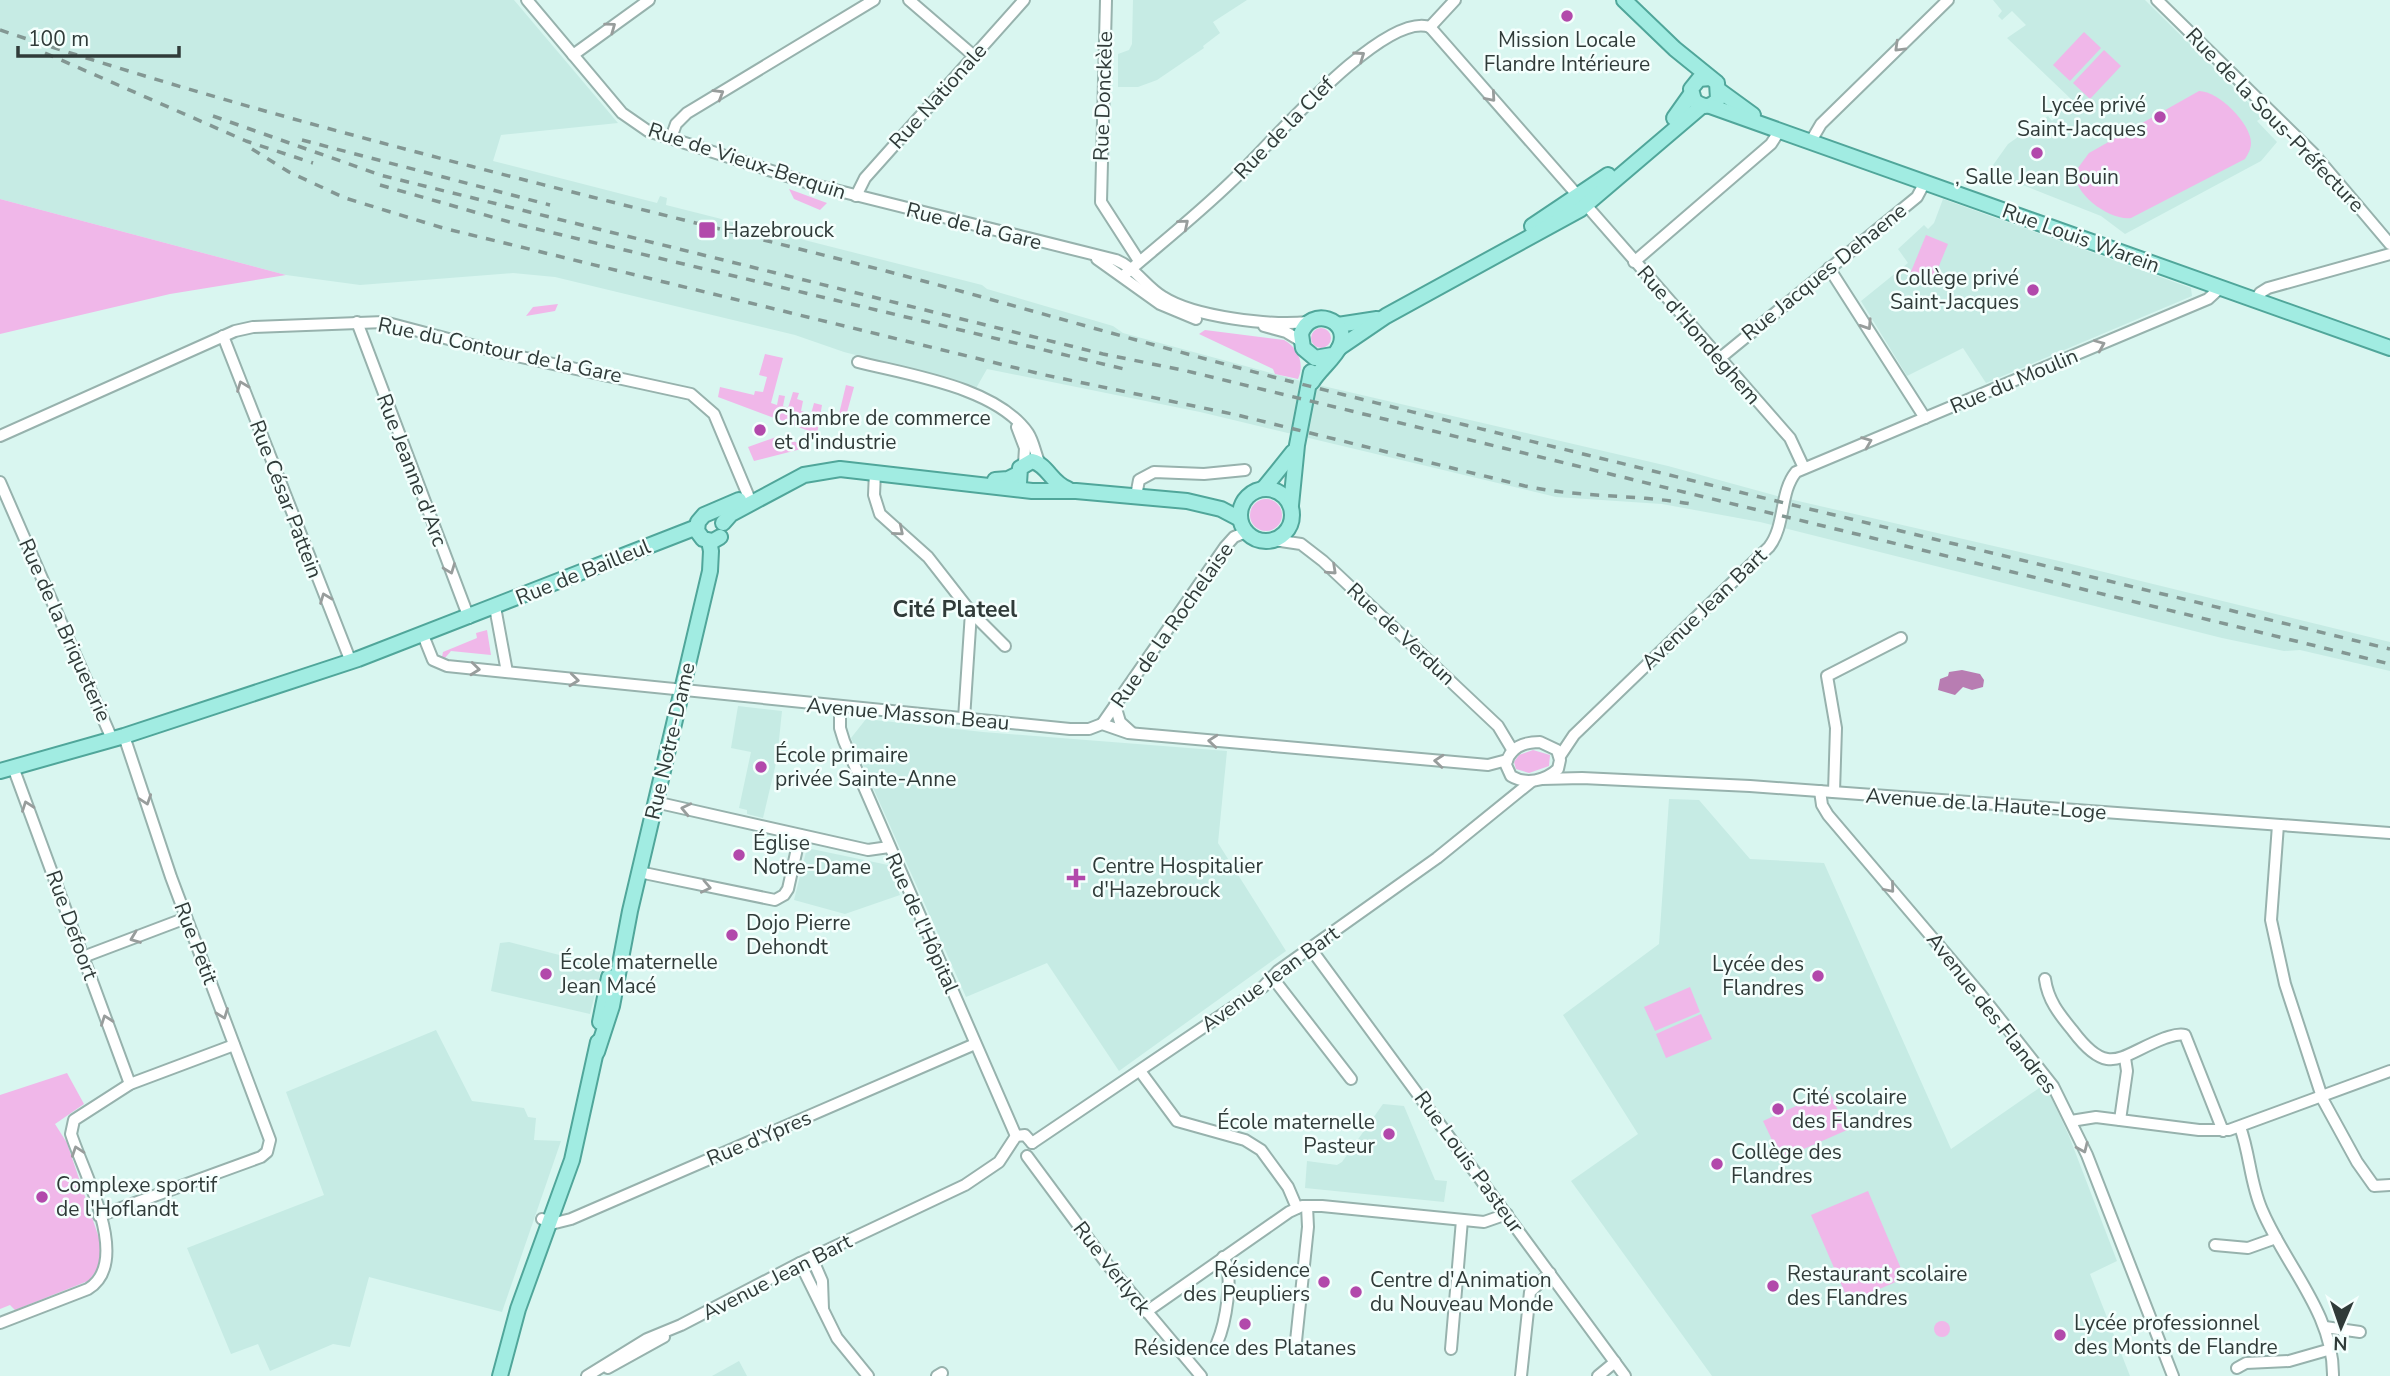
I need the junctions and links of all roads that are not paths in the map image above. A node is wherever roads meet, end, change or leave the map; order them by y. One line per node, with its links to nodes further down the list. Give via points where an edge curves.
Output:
1 (527, 0): 13 (street, Rue de Vieux-Berquin)
2 (649, 0): 13 (street, one-way to 2)
3 (874, 0): 20 (street, one-way to 3, via 683,116)
4 (909, 0): 14 (street)
5 (1024, 0): 14 (street, Rue Nationale)
6 (1106, 0): 29 (street, Rue Donckèle, via 1101,191 1104,209)
7 (1455, 0): 11 (street)
8 (1624, 0): 12 (main road)
9 (1948, 0): 21 (street, one-way to 21, via 1821,124)
10 (2157, 0): 25 (street, Rue de la Sous-Préfecture, via 2304,144)
11 (1430, 27): 24 (street, Rue d'Hondeghem, one-way to 24); 29 (street, Rue de la Clef, one-way to 11, via 1263,153 1348,65 1415,27)
12 (1675, 49): 15 (main road); 16 (main road)
13 (573, 55): 20 (street, Rue de Vieux-Berquin, via 626,118)
14 (974, 56): 23 (street, Rue Nationale, via 862,181)
15 (1710, 78): 16 (main road, via 1701,78); 17 (main road)
16 (1692, 90): 18 (main road); 24 (main road, via 1674,118)
17 (1720, 92): 18 (main road, via 1716,102); 19 (main road, Rue Louis Warein)
18 (1706, 106): 19 (main road, Rue Louis Warein); 24 (main road)
19 (1776, 128): 21 (main road, Rue Louis Warein); 27 (street, via 1772,144)
20 (671, 138): 23 (street, Rue de Vieux-Berquin)
21 (1811, 141): 22 (main road, Rue Louis Warein)
22 (1925, 182): 28 (street, Rue Jacques Dehaene, via 1917,197); 30 (main road, Rue Louis Warein)
23 (856, 195): 29 (street, Rue de la Gare, via 1116,260)
24 (1583, 201): 27 (street, Rue d'Hondeghem); 32 (main road)
25 (2390, 244)
26 (2390, 254): 31 (street, via 2268,288)
27 (1634, 262): 41 (street, Rue d'Hondeghem)
28 (1829, 268): 41 (street, Rue Jacques Dehaene); 44 (street, one-way to 44)
29 (1131, 269): 34 (street, via 1161,295 1194,311); 37 (street, via 1160,304 1182,315 1277,329)
30 (2220, 288): 31 (main road, Rue Louis Warein); 44 (street, Rue du Moulin, one-way to 30, via 2211,298)
31 (2255, 301): 38 (main road, Rue Louis Warein)
32 (1387, 316): 35 (main road); 39 (main road)
33 (357, 322): 36 (street, Rue du Contour de la Gare, via 253,327); 57 (street, Rue du Contour de la Gare, via 384,322 691,394 714,414); 69 (street, Rue Jeanne d'Arc, one-way to 69)
34 (1308, 322): 35 (main road, via 1323,317); 37 (main road)
35 (1338, 325): 39 (main road, via 1342,337)
36 (223, 337): 46 (street, Rue du Contour de la Gare); 73 (street, Rue César Pattein, one-way to 36)
37 (1301, 341): 40 (main road)
38 (2390, 348)
39 (1335, 352): 40 (main road, via 1320,359); 43 (main road)
40 (1308, 354): 43 (main road)
41 (1719, 359): 48 (street, Rue d'Hondeghem, via 1794,443)
42 (858, 362): 45 (street, via 953,386 987,401)
43 (1312, 382): 47 (main road)
44 (1925, 418): 48 (street, Rue du Moulin, one-way to 44)
45 (1014, 421): 49 (street, via 1023,442); 50 (street, via 1030,436)
46 (0, 436)
47 (1297, 444): 54 (main road); 61 (main road)
48 (1804, 468): 81 (street, Avenue Jean Bart, via 1791,478 1769,547)
49 (1021, 469): 50 (main road, via 1032,461); 55 (main road); 57 (main road, via 999,481 831,462)
50 (1043, 469): 55 (main road, via 1045,484); 56 (main road, via 1062,487)
51 (1245, 470): 59 (street, via 1149,473 1139,480)
52 (875, 472): 55 (main road); 65 (main road, via 840,468 810,473 733,513); 68 (street, one-way to 68, via 874,495 880,514 923,551)
53 (0, 482): 82 (street, Rue de la Briqueterie)
54 (1264, 488): 58 (main road); 61 (main road, via 1281,493)
55 (1030, 489): 56 (main road)
56 (1076, 491): 59 (main road)
57 (748, 495): 62 (main road)
58 (1248, 495): 60 (main road); 63 (main road, via 1242,504)
59 (1136, 496): 60 (main road)
60 (1186, 501): 63 (main road, via 1221,509)
61 (1291, 505): 66 (main road, via 1291,525)
62 (708, 514): 64 (main road, via 700,518); 65 (main road, via 717,515)
63 (1243, 525): 66 (main road, via 1259,540); 76 (street, Rue de la Rochelaise)
64 (697, 527): 65 (main road, via 700,536); 67 (main road, Rue de Bailleul)
65 (718, 533): 75 (main road, Rue Notre-Dame)
66 (1274, 540): 84 (street, Rue de Verdun, one-way to 84, via 1301,544 1323,561 1499,726)
67 (495, 607): 69 (main road, Rue de Bailleul); 74 (street)
68 (971, 612): 72 (street); 78 (street)
69 (469, 618): 70 (main road, Rue de Bailleul)
70 (423, 635): 73 (main road, Rue de Bailleul); 74 (street, Avenue Masson Beau, one-way to 74, via 431,657 440,665)
71 (1901, 638): 91 (street, via 1827,676 1836,728)
72 (1005, 646)
73 (351, 662): 82 (main road)
74 (507, 673): 75 (street, Avenue Masson Beau, one-way to 75)
75 (681, 692): 77 (street, Avenue Masson Beau); 92 (main road, Rue Notre-Dame)
76 (1115, 705): 79 (street, Rue de la Rochelaise); 80 (street, via 1120,722)
77 (840, 708): 78 (street, Avenue Masson Beau); 97 (street, Rue de l'Hôpital, via 842,736)
78 (964, 719): 79 (street, Avenue Masson Beau, via 1076,729)
79 (1102, 724): 80 (street, Avenue Masson Beau)
80 (1134, 734): 84 (street, Avenue Masson Beau, one-way to 80, via 1488,765)
81 (1574, 735): 83 (street, Avenue Jean Bart); 85 (street, Avenue Jean Bart)
82 (118, 737): 86 (main road); 99 (street, Rue Petit, one-way to 99)
83 (1544, 743): 84 (street, via 1527,743); 85 (street, via 1554,747)
84 (1510, 755): 87 (street)
85 (1560, 760): 88 (street, via 1566,771); 89 (street, via 1554,773)
86 (6, 769): 101 (street, Rue Defoort, one-way to 86)
87 (1510, 775): 89 (street); 93 (street)
88 (1582, 778): 89 (street, Avenue de la Haute-Loge); 90 (street, Avenue de la Haute-Loge)
89 (1537, 780): 93 (street, Avenue Jean Bart)
90 (1820, 791): 91 (street, Avenue de la Haute-Loge); 113 (street, Avenue des Flandres, one-way to 113, via 1825,811 2038,1065)
91 (1834, 792): 94 (street, Avenue de la Haute-Loge)
92 (655, 802): 96 (street, one-way to 92); 98 (main road, Rue Notre-Dame)
93 (1501, 805): 100 (street, Avenue Jean Bart, via 1429,864)
94 (2278, 825): 95 (street, Avenue de la Haute-Loge); 111 (street, via 2272,926)
95 (2390, 833)
96 (800, 835): 97 (street, via 868,850); 98 (street, one-way to 96, via 775,900 788,889)
97 (889, 846): 104 (street, Rue de l'Hôpital)
98 (639, 872): 124 (main road, Rue Notre-Dame, via 612,1006 578,1133)
99 (186, 918): 101 (street, one-way to 101); 105 (street, Rue Petit, one-way to 105)
100 (1311, 949): 102 (street, Avenue Jean Bart); 122 (street, Rue Louis Pasteur)
101 (83, 957): 110 (street, Rue Defoort, one-way to 101)
102 (1272, 977): 107 (street, Avenue Jean Bart); 109 (street)
103 (2045, 979): 106 (street, via 2053,1005 2090,1052 2108,1061)
104 (975, 1044): 116 (street, Rue de l'Hôpital); 124 (street, Rue d'Ypres, via 568,1220)
105 (234, 1045): 110 (street); 123 (street, Rue Petit, via 269,1136 269,1148 256,1159)
106 (2125, 1058): 112 (street); 115 (street, via 2137,1048 2185,1035)
107 (1140, 1070): 117 (street, Avenue Jean Bart); 121 (street, via 1181,1124 1245,1140 1261,1150)
108 (2390, 1071): 111 (street)
109 (1351, 1079)
110 (130, 1084): 123 (street, one-way to 110, via 71,1137 71,1124)
111 (2321, 1096): 114 (street); 120 (street, via 2368,1180 2377,1187)
112 (2120, 1120): 113 (street, via 2090,1117); 115 (street)
113 (2071, 1121): 150 (street, Avenue des Flandres, one-way to 150)
114 (2240, 1127): 115 (street); 126 (street, via 2256,1195)
115 (2223, 1131)
116 (1013, 1141): 117 (street, via 1026,1135); 118 (street, Rue Verlyck); 119 (street, Avenue Jean Bart, via 1004,1157)
117 (1032, 1143): 118 (street)
118 (1023, 1156): 119 (street, Avenue Jean Bart); 133 (street, Rue Verlyck)
119 (986, 1172): 129 (street, Avenue Jean Bart)
120 (2390, 1185)
121 (1302, 1207): 125 (street); 128 (street); 137 (street, via 1308,1227)
122 (1507, 1214): 125 (street, via 1490,1222); 131 (street, Rue Louis Pasteur)
123 (99, 1216): 134 (street, via 108,1252 98,1282)
124 (546, 1220): 143 (main road, Rue Notre-Dame)
125 (1462, 1220): 139 (street)
126 (2276, 1238): 127 (street, via 2248,1248); 135 (street)
127 (2215, 1245)
128 (1223, 1257): 133 (street); 138 (street, via 1228,1272 1224,1321)
129 (812, 1258): 130 (street, Avenue Jean Bart); 132 (street, via 822,1281)
130 (800, 1263): 132 (street); 144 (street, Avenue Jean Bart, via 647,1339)
131 (1550, 1273): 141 (street, Rue Louis Pasteur); 147 (street, via 1530,1292)
132 (824, 1312): 145 (street, via 847,1353)
133 (1146, 1312): 146 (street, Rue Verlyck)
134 (0, 1323)
135 (2325, 1327): 136 (street); 140 (street)
136 (2360, 1332)
137 (1296, 1341)
138 (1217, 1343)
139 (1451, 1349)
140 (2331, 1349): 142 (street, via 2289,1361 2245,1363); 151 (street)
141 (1615, 1362): 148 (street); 149 (street, Rue Louis Pasteur)
142 (2236, 1368)
143 (498, 1376)
144 (587, 1376)
145 (867, 1376)
146 (1201, 1376)
147 (1521, 1376)
148 (1598, 1376)
149 (1625, 1376)
150 (2173, 1376)
151 (2333, 1376)

